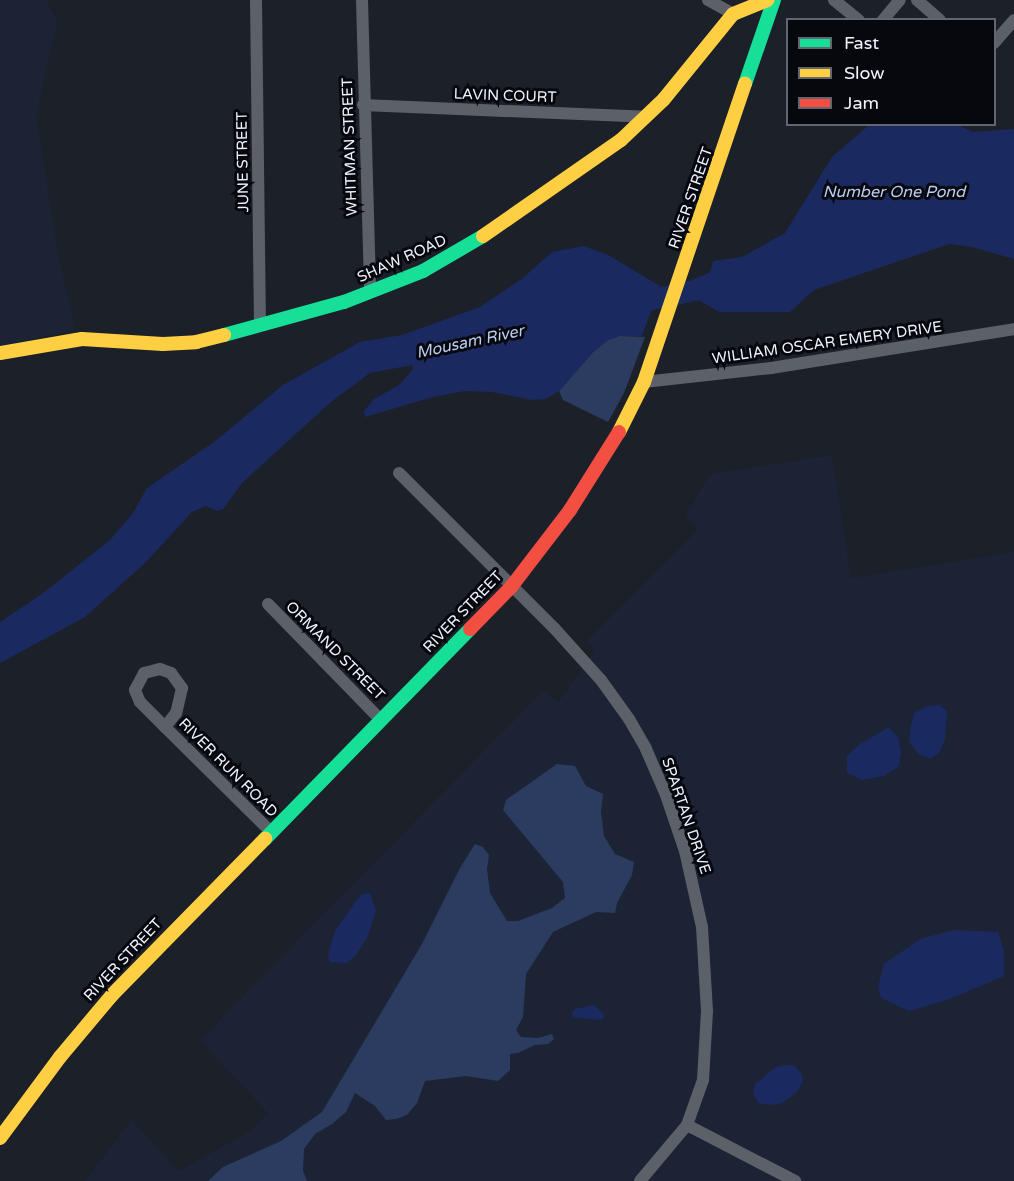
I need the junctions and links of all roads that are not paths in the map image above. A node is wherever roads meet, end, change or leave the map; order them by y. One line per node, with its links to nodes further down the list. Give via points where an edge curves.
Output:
1 (256, 0): 18 (street, JUNE STREET)
2 (362, 0): 15 (street, WHITMAN STREET)
3 (708, 0): 9 (street)
4 (767, 0): 9 (street)
5 (774, 0): 21 (street, RIVER STREET)
6 (834, 0): 10 (street)
7 (900, 0): 11 (street)
8 (917, 0): 12 (street)
9 (733, 14): 16 (street, SHAW ROAD)
10 (856, 18)
11 (885, 18)
12 (938, 18)
13 (1014, 20): 14 (street)
14 (996, 41)
15 (363, 105): 16 (street, LAVIN COURT); 17 (street, WHITMAN STREET)
16 (646, 117): 17 (street, SHAW ROAD, via 589,165 466,247 423,271)
17 (370, 292): 18 (street, SHAW ROAD)
18 (260, 325): 20 (street, SHAW ROAD, via 188,343 82,339)
19 (1014, 329): 21 (street, WILLIAM OSCAR EMERY DRIVE, via 771,368)
20 (0, 353)
21 (644, 382): 23 (street, RIVER STREET, via 595,472)
22 (399, 473): 23 (street, SPARTAN DRIVE)
23 (511, 587): 25 (street, RIVER STREET); 28 (street, SPARTAN DRIVE, via 588,665 629,719 666,795 685,851 702,927 707,1011 703,1080)
24 (268, 604): 25 (street, ORMAND STREET)
25 (381, 720): 27 (street, RIVER STREET)
26 (165, 727): 26 (street, RIVER RUN ROAD, via 176,713 182,688 171,673 148,670 138,681 136,695); 27 (street, RIVER RUN ROAD)
27 (270, 831): 29 (street, RIVER STREET, via 112,995)
28 (687, 1125): 30 (street); 31 (street)
29 (0, 1138)
30 (640, 1181)
31 (795, 1181)

